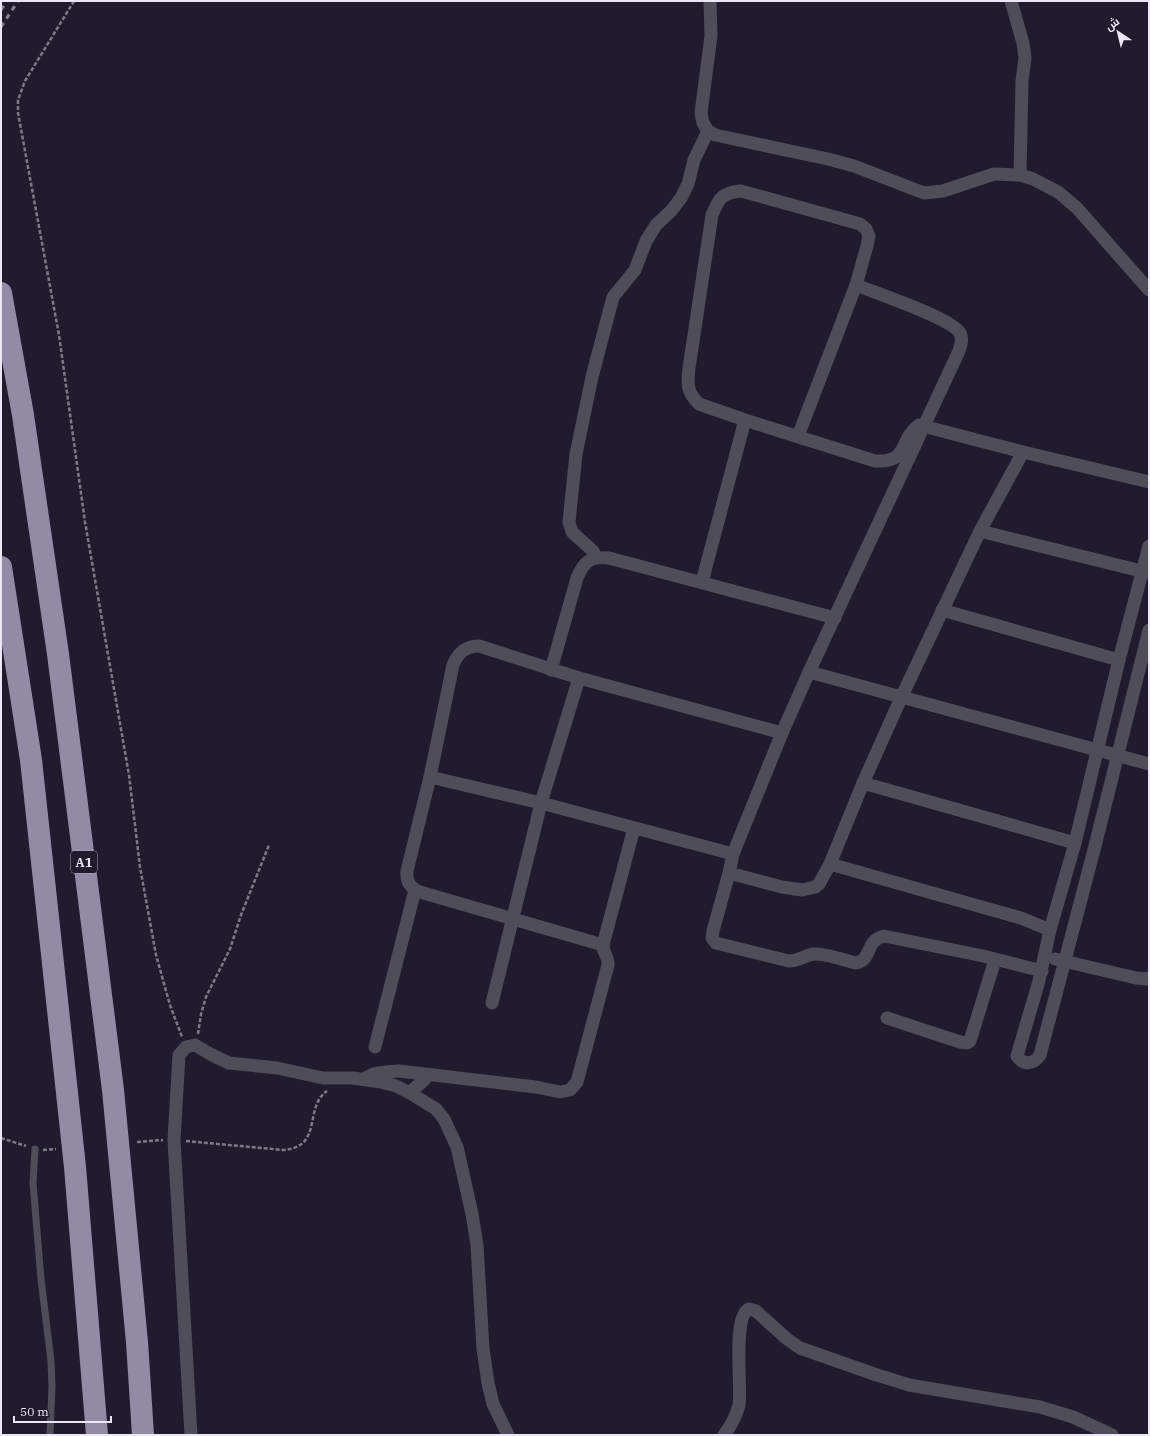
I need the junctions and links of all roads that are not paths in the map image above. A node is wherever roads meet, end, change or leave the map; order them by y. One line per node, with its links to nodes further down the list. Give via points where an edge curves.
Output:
1 (710, 1): 3 (street, via 710,36 701,113 702,123)
2 (1012, 1): 4 (street, via 1025,58 1022,81)
3 (708, 131): 4 (street, via 727,138 854,166 924,193 943,191 994,174); 15 (street, via 694,160 688,184 681,198 656,225 646,241 635,270 613,297 608,312 576,454 569,522 572,532 593,551)
4 (1020, 175): 6 (street, via 1058,192 1076,208)
5 (856, 285): 8 (street, via 869,236 860,224 741,191 722,196 712,215 687,380 688,390 699,404); 9 (street, via 941,319 960,333 962,340 959,351); 10 (street)
6 (1149, 290)
7 (1, 293): 60 (highway, A1, via 23,415 58,654 111,1074 137,1342)
8 (745, 420): 10 (street); 18 (street)
9 (924, 425): 10 (street, via 913,429 906,438 901,452 886,462); 11 (street); 20 (street)
10 (798, 436)
11 (1023, 452): 12 (street); 13 (street)
12 (1149, 482)
13 (980, 530): 17 (street); 19 (street)
14 (1149, 546): 17 (street)
15 (596, 558): 18 (street, via 609,558); 24 (street, via 588,561 580,571)
16 (1, 567): 59 (highway, via 31,760 75,1167)
17 (1145, 572): 22 (street)
18 (702, 582): 20 (street)
19 (942, 610): 22 (street); 27 (street)
20 (835, 618): 25 (street)
21 (1149, 630): 23 (street)
22 (1119, 660): 29 (street)
23 (1144, 668): 30 (street)
24 (551, 670): 26 (street); 32 (street, via 478,646 471,646 462,651 454,665)
25 (809, 672): 27 (street); 28 (street)
26 (579, 678): 28 (street); 34 (street)
27 (901, 698): 29 (street); 33 (street)
28 (782, 732): 37 (street)
29 (1098, 749): 30 (street); 36 (street)
30 (1118, 755): 31 (street); 46 (street)
31 (1149, 764)
32 (430, 777): 34 (street); 40 (street, via 407,871 408,882)
33 (863, 783): 36 (street); 38 (street)
34 (541, 803): 35 (street); 41 (street)
35 (634, 828): 37 (street); 43 (street)
36 (1075, 843): 42 (street)
37 (733, 854): 39 (street)
38 (830, 864): 39 (street, via 819,884 802,890); 42 (street, via 1021,918)
39 (729, 873): 45 (street, via 713,931 712,938 716,943 789,961 818,954 855,963 861,962 871,944 884,936)
40 (415, 890): 41 (street); 53 (street)
41 (512, 919): 43 (street); 49 (street)
42 (1050, 930): 44 (street)
43 (603, 945): 54 (street, via 608,965 575,1087 560,1092 531,1086)
44 (1045, 957): 46 (street); 47 (street)
45 (996, 960): 47 (street); 50 (street, via 970,1041 967,1043)
46 (1064, 961): 48 (street, via 1146,980); 52 (street)
47 (1042, 971): 51 (street)
48 (1149, 978)
49 (492, 1003)
50 (887, 1018)
51 (1028, 1024): 52 (street); 52 (street, via 1017,1056 1020,1060 1035,1062 1040,1055)
52 (1046, 1030)
53 (375, 1047)
54 (428, 1075): 55 (street, via 399,1071 373,1074); 56 (street)
55 (365, 1079): 56 (street, via 396,1086); 61 (street, via 323,1078 277,1068 229,1063 190,1046 179,1055 174,1140)
56 (410, 1093): 62 (street, via 436,1109 444,1118 458,1147 477,1245 486,1369 494,1404)
57 (35, 1149): 58 (lane, via 33,1183 51,1361)
58 (50, 1435)
59 (97, 1435)
60 (143, 1435)
61 (191, 1435)
62 (508, 1435)
63 (724, 1435): 64 (street, via 738,1406 739,1338 745,1312 749,1309 756,1311 800,1348 874,1374 909,1385 1040,1407 1073,1417)
64 (1112, 1435)

